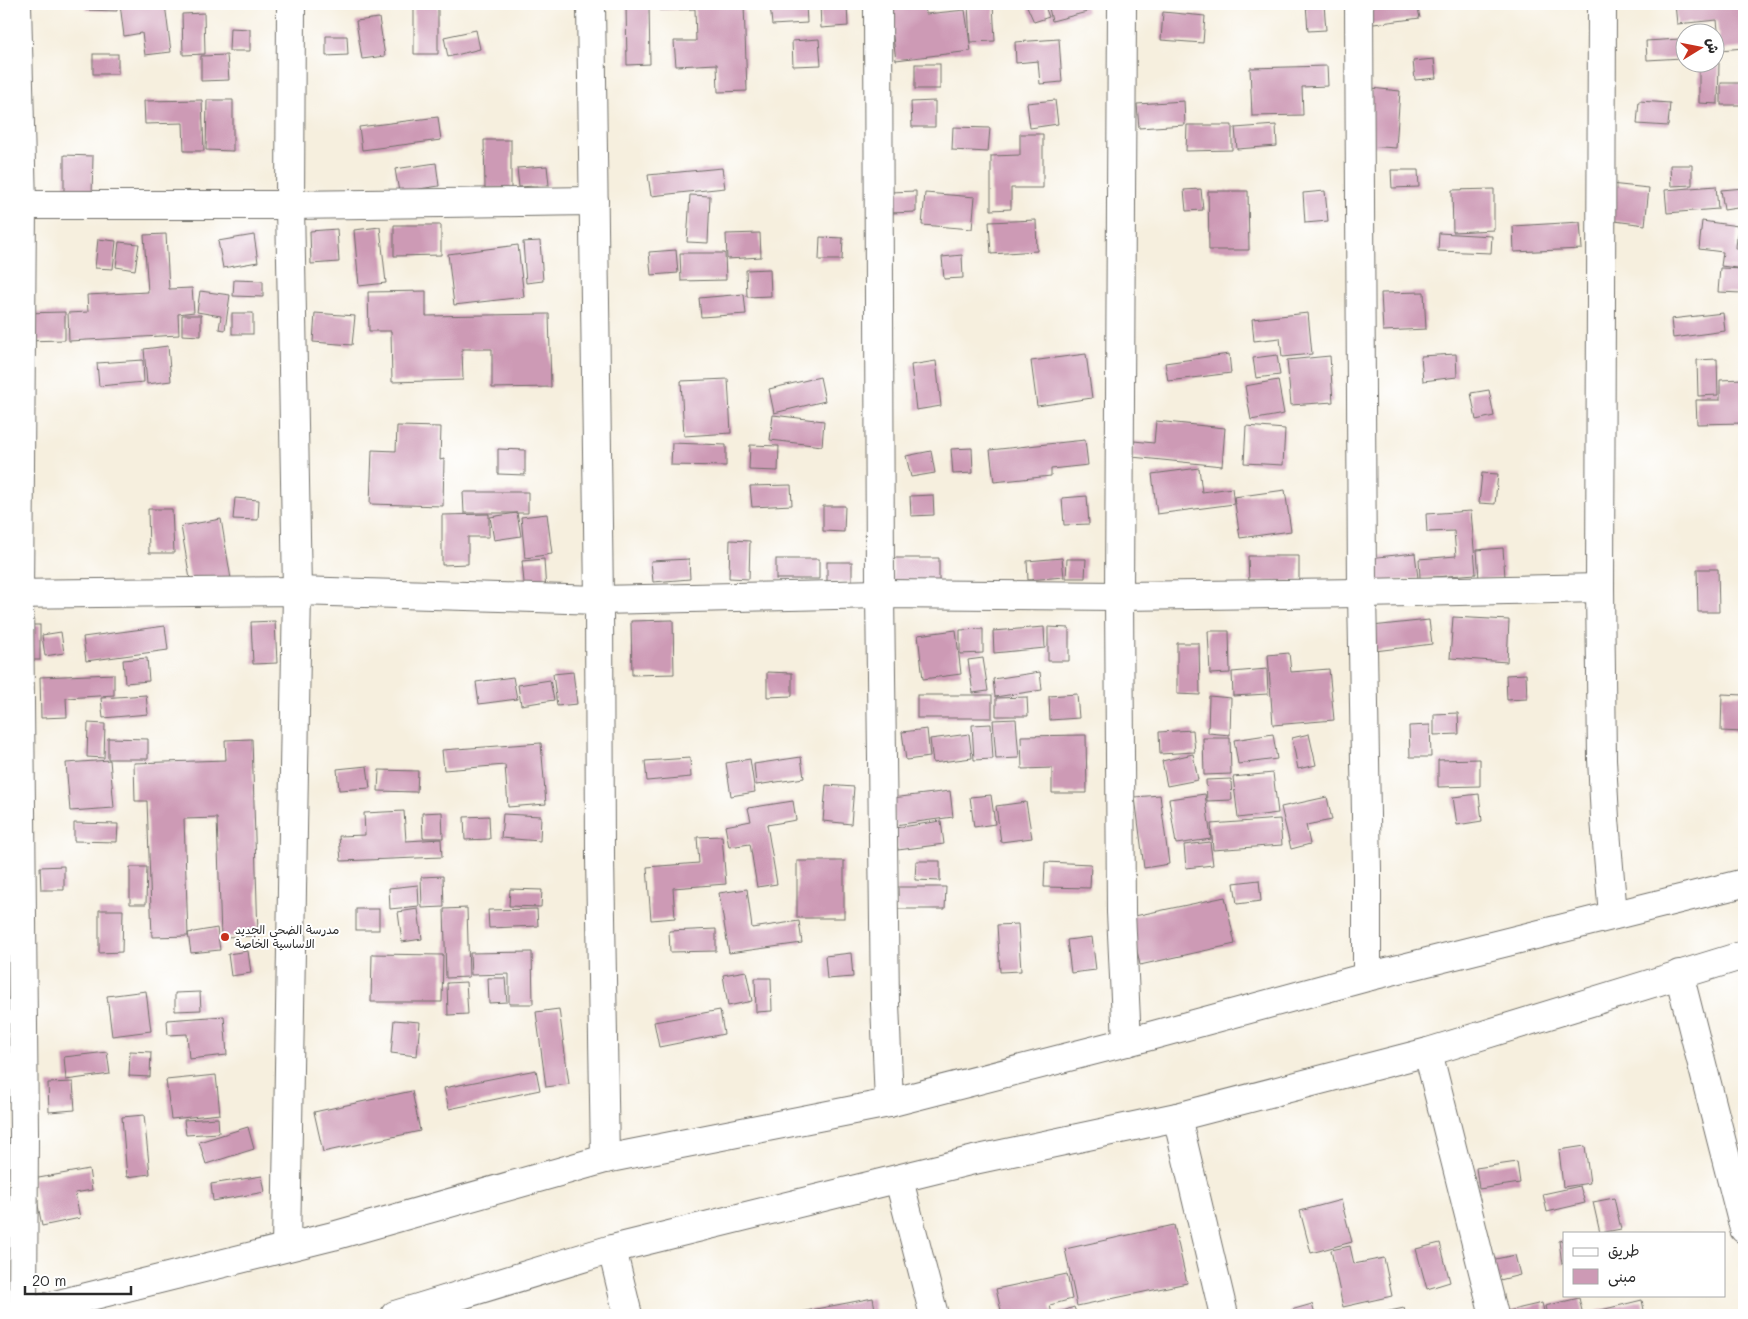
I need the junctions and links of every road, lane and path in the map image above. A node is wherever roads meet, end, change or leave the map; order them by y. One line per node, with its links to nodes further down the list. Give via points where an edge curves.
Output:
1 (17, 4): 9 (street)
2 (291, 4): 10 (street)
3 (591, 4): 8 (street)
4 (878, 4): 14 (street)
5 (1122, 4): 16 (street)
6 (1359, 4): 13 (street)
7 (1602, 4): 11 (street)
8 (594, 200): 10 (street); 17 (street)
9 (22, 205): 10 (street); 15 (street)
10 (290, 205): 12 (street)
11 (1600, 588): 13 (street); 19 (street, via 1602,759)
12 (297, 591): 15 (street); 17 (street); 30 (street)
13 (1362, 593): 16 (street); 22 (street)
14 (880, 594): 16 (street); 17 (street); 25 (street)
15 (11, 595): 32 (street, via 24,1123)
16 (1120, 596): 23 (street, via 1121,912)
17 (599, 600): 27 (street)
18 (1744, 883): 19 (street)
19 (1613, 915): 22 (street)
20 (1744, 955): 21 (street)
21 (1679, 974): 24 (street); 29 (street)
22 (1367, 978): 23 (street)
23 (1127, 1042): 25 (street)
24 (1428, 1052): 26 (street); 37 (street)
25 (889, 1103): 27 (street)
26 (1177, 1117): 28 (street, via 974,1160); 36 (street)
27 (605, 1158): 30 (street)
28 (899, 1180): 31 (street); 35 (street)
29 (1744, 1229)
30 (286, 1247): 32 (street)
31 (612, 1249): 33 (street); 34 (street)
32 (19, 1314)
33 (394, 1315)
34 (628, 1315)
35 (934, 1315)
36 (1224, 1315)
37 (1494, 1315)

